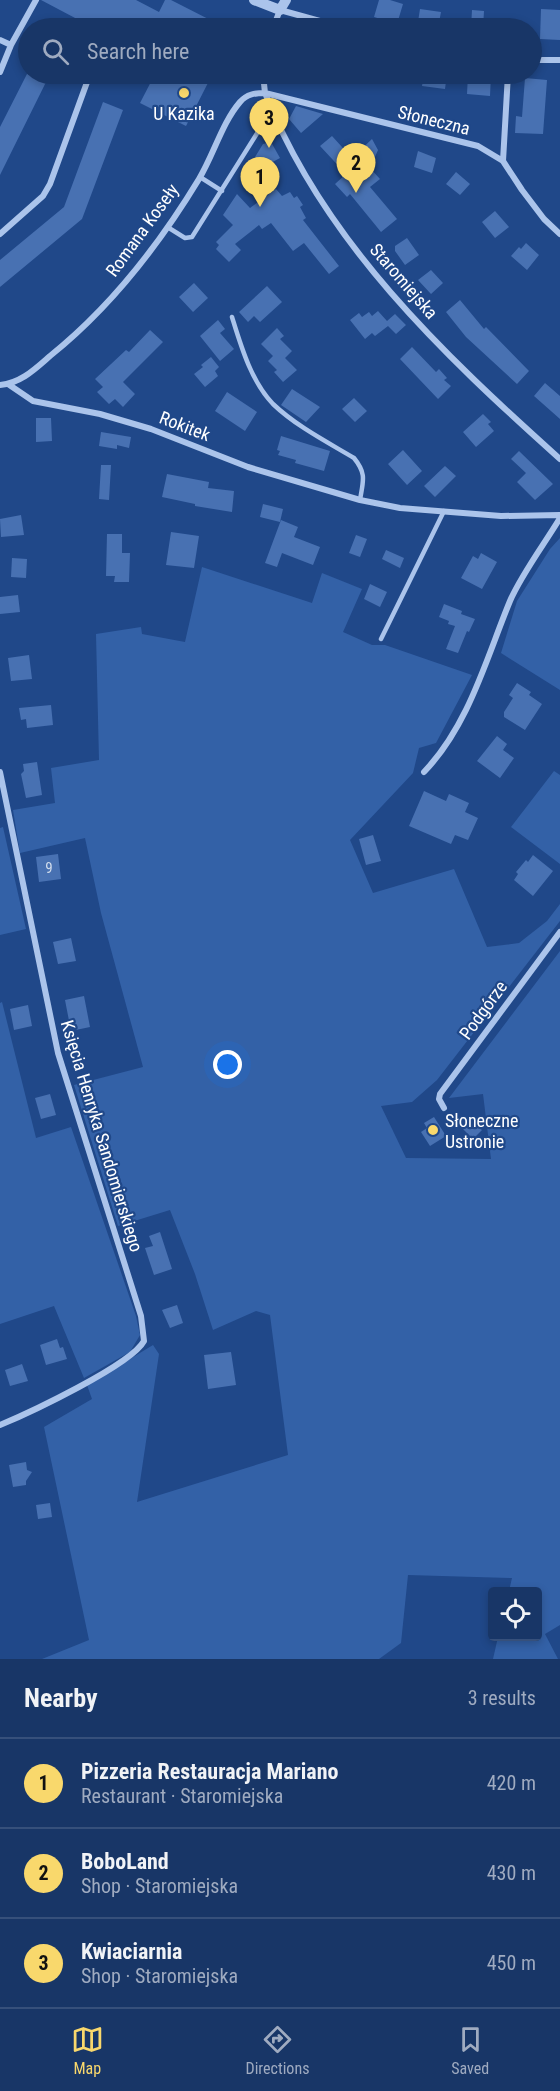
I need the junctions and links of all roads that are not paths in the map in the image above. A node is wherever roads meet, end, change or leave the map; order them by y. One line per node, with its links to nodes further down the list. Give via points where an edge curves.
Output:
1 (36, 0): 5 (street)
2 (254, 0): 4 (street)
3 (286, 0): 4 (street)
4 (280, 10): 6 (street); 7 (street)
5 (26, 18)
6 (277, 18)
7 (309, 18)
8 (18, 32): 10 (street)
9 (0, 40): 10 (street)
10 (11, 45): 13 (street)
11 (542, 60): 12 (street)
12 (560, 60)
13 (0, 72)
14 (86, 84): 23 (street, via 43,196)
15 (264, 84): 17 (street)
16 (507, 84): 19 (street)
17 (265, 93): 18 (street, Staromiejska); 19 (street, Słoneczna, via 468,143); 20 (street, Romana Koseły, via 253,93 241,101)
18 (274, 118): 21 (lane, via 261,127); 28 (street, Staromiejska, via 308,182 365,263 470,377)
19 (503, 160): 24 (street, Słoneczna, via 533,204)
20 (200, 177): 21 (lane); 22 (street, Romana Koseły)
21 (222, 191): 22 (lane, via 192,237 185,238)
22 (169, 228): 26 (street, Romana Koseły, via 102,310 30,373)
23 (0, 234)
24 (560, 234)
25 (232, 317): 29 (lane, via 243,352 271,402 287,417 354,458 362,468)
26 (8, 384): 27 (street); 29 (street, Rokitek, via 33,401 151,429 248,467)
27 (0, 385)
28 (560, 459)
29 (360, 500): 30 (street, Rokitek)
30 (444, 511): 31 (street, Rokitek); 32 (lane)
31 (560, 517): 34 (street, via 511,598 490,654 442,754)
32 (381, 639)
33 (0, 772): 37 (street, Księcia Henryka Sandomierskiego, via 58,1053 141,1316 144,1341 109,1370)
34 (424, 772)
35 (560, 932): 36 (street, Podgórze, via 440,1094)
36 (444, 1108)
37 (0, 1425)

